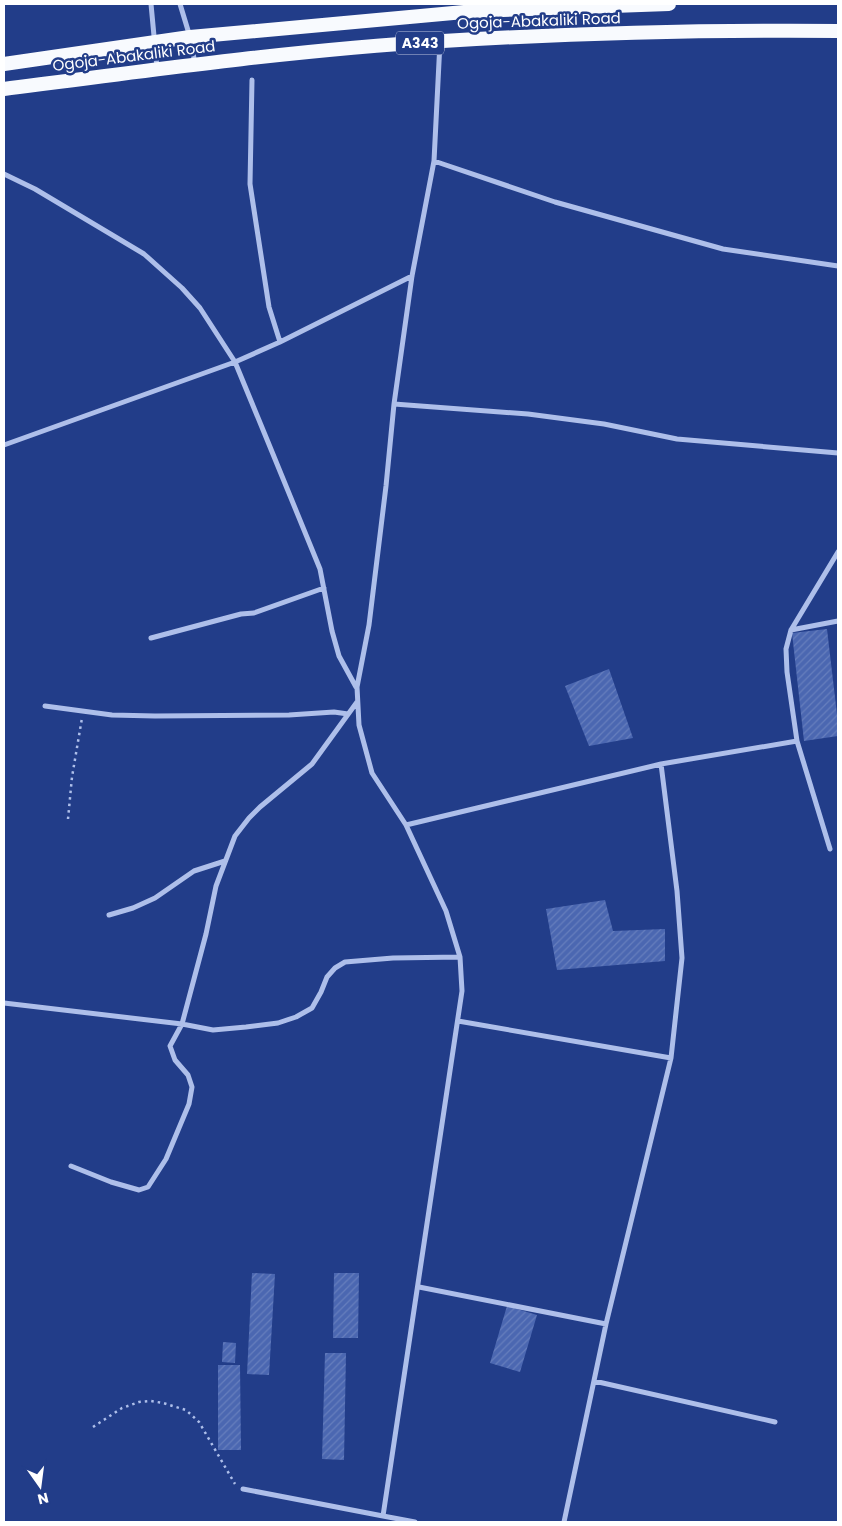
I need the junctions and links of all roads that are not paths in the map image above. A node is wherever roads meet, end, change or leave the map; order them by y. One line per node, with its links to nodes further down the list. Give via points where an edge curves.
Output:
1 (153, 4): 6 (street)
2 (180, 4): 5 (street)
3 (669, 4): 5 (highway, Ogoja-Abakaliki Road / A343, via 475,11)
4 (838, 31): 7 (highway, Ogoja-Abakaliki Road / A343)
5 (190, 37): 6 (highway, Ogoja-Abakaliki Road / A343); 9 (street)
6 (154, 41): 8 (highway, Ogoja-Abakaliki Road / A343); 10 (street)
7 (440, 41): 9 (highway, Ogoja-Abakaliki Road / A343); 13 (street)
8 (4, 64)
9 (195, 64): 10 (highway, Ogoja-Abakaliki Road / A343)
10 (158, 69): 12 (highway, Ogoja-Abakaliki Road / A343)
11 (252, 80): 17 (street, via 250,184 269,307)
12 (4, 89)
13 (434, 161): 15 (street, via 555,202 723,249); 16 (street)
14 (4, 174): 18 (street, via 35,188 144,254 200,308)
15 (838, 266)
16 (412, 276): 17 (street); 19 (street)
17 (280, 342): 18 (street)
18 (235, 362): 20 (street); 23 (street, via 314,553)
19 (394, 404): 21 (street, via 528,414 677,439); 27 (street, via 368,625)
20 (4, 445)
21 (838, 453)
22 (838, 552): 25 (street)
23 (324, 588): 26 (street, via 254,613); 27 (street, via 339,656)
24 (838, 622): 25 (street)
25 (791, 630): 31 (street, via 786,649 787,672)
26 (151, 638)
27 (357, 687): 28 (street)
28 (358, 702): 30 (street); 33 (street, via 359,725 372,773)
29 (45, 706): 30 (street, via 155,716)
30 (348, 714): 35 (street, via 312,764 249,818 235,836)
31 (797, 741): 32 (street); 34 (street)
32 (661, 764): 33 (street); 41 (street, via 682,958)
33 (406, 825): 37 (street, via 446,911)
34 (830, 849)
35 (225, 861): 36 (street, via 194,871 155,898); 40 (street)
36 (109, 915)
37 (460, 957): 39 (street, via 462,991); 40 (street, via 345,962 327,977 312,1008 296,1017 278,1023 213,1030)
38 (4, 1003): 40 (street)
39 (458, 1021): 41 (street); 43 (street)
40 (182, 1024): 42 (street, via 170,1046 175,1060 188,1074 192,1087 189,1104 166,1159 148,1187 139,1190)
41 (671, 1058): 44 (street)
42 (71, 1166)
43 (419, 1287): 44 (street); 48 (street)
44 (606, 1324): 45 (street)
45 (594, 1380): 46 (street); 50 (street)
46 (775, 1422)
47 (243, 1489): 48 (street)
48 (383, 1516): 49 (street)
49 (414, 1522)
50 (564, 1522)

